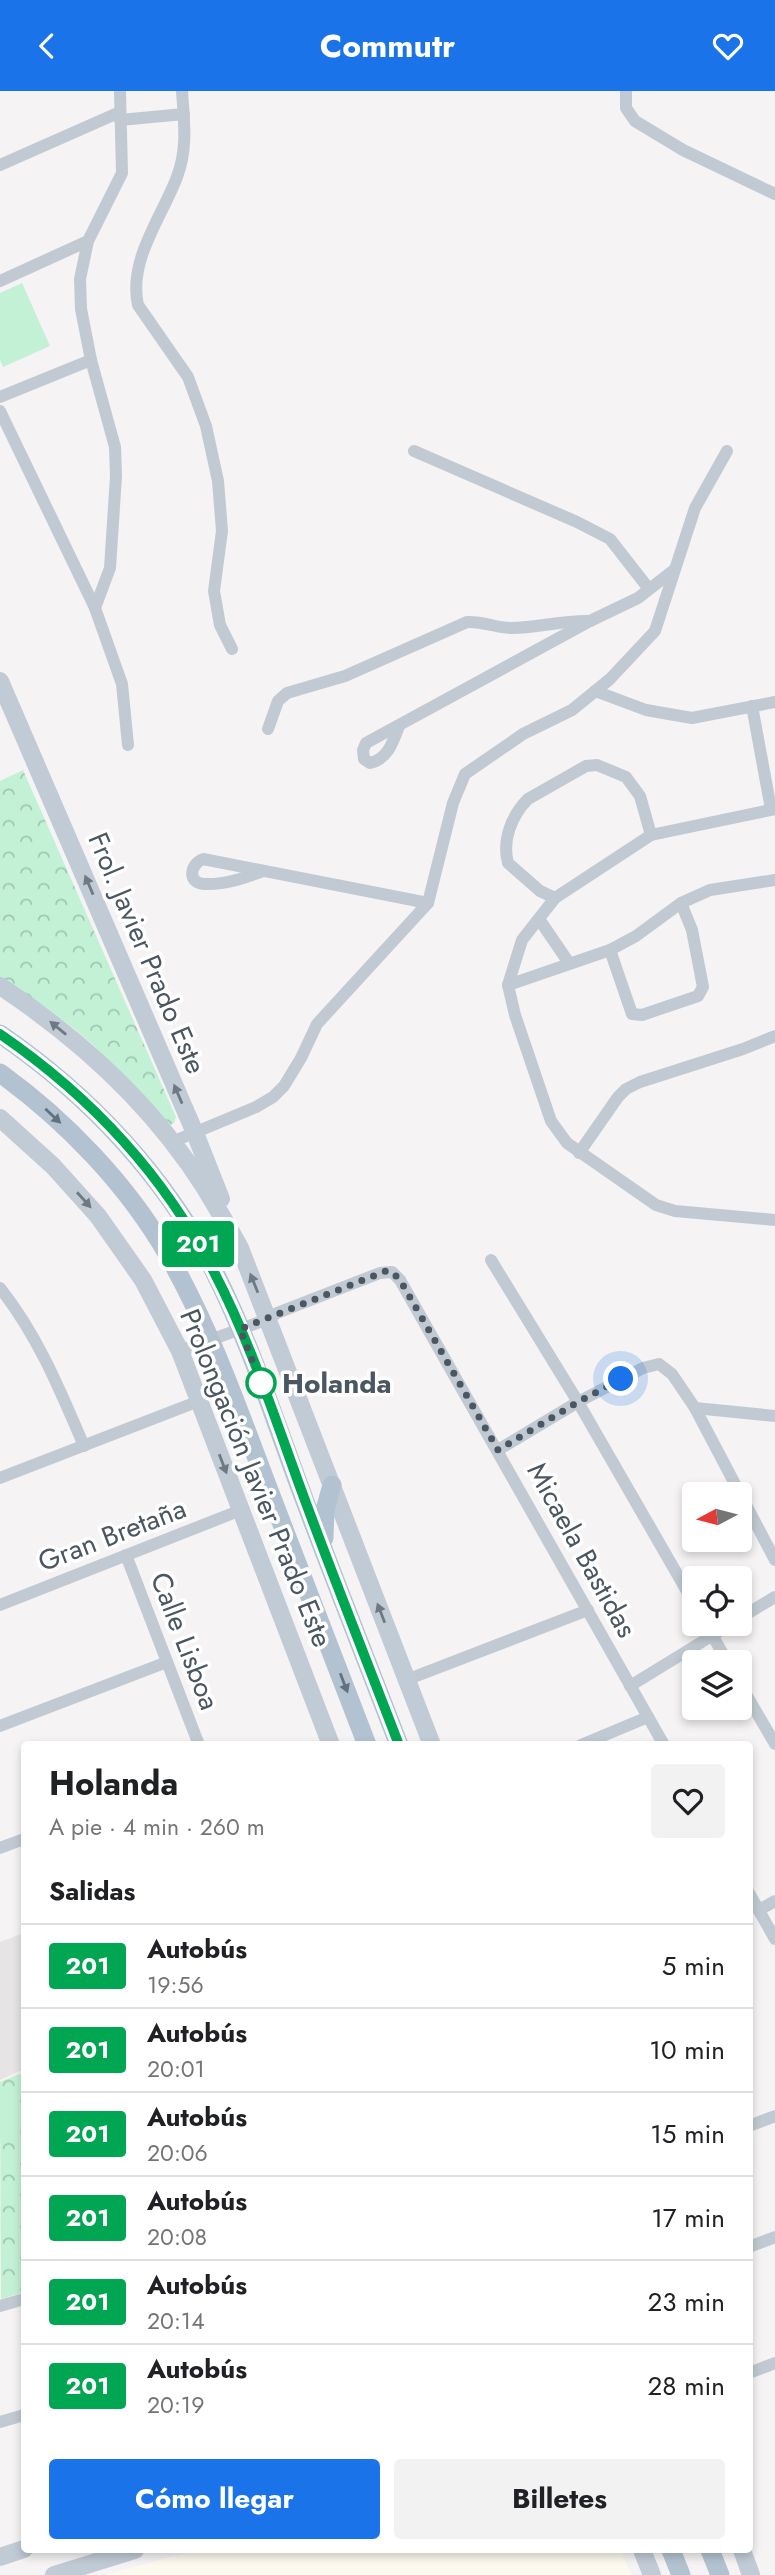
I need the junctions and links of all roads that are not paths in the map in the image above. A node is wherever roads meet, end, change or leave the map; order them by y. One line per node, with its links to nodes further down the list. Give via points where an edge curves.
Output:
1 (120, 91): 5 (street)
2 (182, 91): 4 (street)
3 (626, 91): 7 (street, via 626,108 635,121 683,150)
4 (184, 114): 5 (street); 19 (street, via 186,145 153,228 135,293 138,305 188,377 206,426 218,481 222,531 214,591 220,625)
5 (120, 116): 6 (street); 8 (street, via 122,173)
6 (0, 165)
7 (775, 194)
8 (88, 241): 9 (street); 10 (street, via 80,279)
9 (0, 281)
10 (90, 360): 11 (street); 17 (street, via 115,447 116,476 110,568)
11 (0, 397)
12 (0, 411): 17 (street)
13 (414, 451): 16 (street, via 610,539)
14 (727, 451): 15 (street, via 695,508)
15 (674, 570): 16 (street); 21 (street, via 655,631)
16 (649, 589): 18 (street)
17 (95, 608): 26 (street, via 122,684)
18 (590, 621): 24 (street); 25 (street, via 507,628 467,622 345,675 287,693 278,701)
19 (232, 649)
20 (0, 681): 43 (street, Frol. Javier Prado Este, one-way to 20)
21 (595, 691): 23 (street, via 646,710 692,718); 32 (street, via 572,710 523,734 466,774 453,803)
22 (775, 702): 23 (street)
23 (752, 706): 27 (street)
24 (399, 726)
25 (268, 729)
26 (128, 745)
27 (773, 809): 28 (street)
28 (651, 835): 31 (street); 31 (street, via 640,796 626,777 597,765 586,766 528,799 505,839 508,863)
29 (263, 871): 29 (street, via 203,859 191,869 192,878 206,884 244,879); 32 (street)
30 (775, 880): 33 (street, via 710,890)
31 (555, 898): 34 (street)
32 (428, 903): 43 (street, via 317,1024 301,1058 273,1097)
33 (681, 903): 35 (street); 35 (street, via 701,976 703,988 698,996 632,1014)
34 (539, 919): 36 (street); 37 (street, via 522,940)
35 (610, 950): 36 (street)
36 (569, 963): 37 (street)
37 (508, 985): 45 (street, via 514,1016 551,1121)
38 (0, 986): 44 (street, one-way to 38, via 89,1052)
39 (0, 1034): 51 (main road, Prolongación Javier Prado Este, via 78,1095 150,1173 202,1249)
40 (775, 1036): 45 (street, via 626,1089)
41 (0, 1073): 52 (main road, Prolongación Javier Prado Este, one-way to 52, via 73,1135 133,1204 167,1253)
42 (0, 1118): 53 (street, Prolongación Javier Prado Este, one-way to 53, via 53,1165 98,1216 143,1280)
43 (195, 1133): 44 (street); 47 (street, Frol. Javier Prado Este)
44 (172, 1142): 47 (street)
45 (579, 1153): 46 (street, via 656,1205 675,1211)
46 (775, 1220)
47 (240, 1248): 50 (street, one-way to 47)
48 (491, 1260): 55 (street)
49 (0, 1289): 58 (street, via 46,1359)
50 (268, 1319): 51 (street); 59 (street, Micaela Bastidas, via 392,1272); 61 (street)
51 (240, 1329): 52 (street); 63 (main road, Prolongación Javier Prado Este)
52 (210, 1339): 53 (street); 78 (main road, Prolongación Javier Prado Este, one-way to 78)
53 (180, 1351): 54 (street, Prolongación Javier Prado Este)
54 (199, 1401): 58 (street); 62 (street, Prolongación Javier Prado Este, one-way to 62)
55 (578, 1402): 56 (street, via 659,1364); 59 (street); 66 (street)
56 (695, 1408): 57 (street); 65 (street)
57 (775, 1416)
58 (84, 1446): 60 (street)
59 (498, 1450): 69 (street, Micaela Bastidas)
60 (0, 1478)
61 (332, 1485): 63 (main road, via 324,1517); 73 (street, one-way to 61)
62 (241, 1510): 64 (street, Gran Bretaña); 80 (street, Prolongación Javier Prado Este)
63 (323, 1550): 81 (main road, Prolongación Javier Prado Este)
64 (126, 1555): 68 (street, Gran Bretaña); 72 (street, Calle Lisboa)
65 (775, 1560)
66 (682, 1582)
67 (775, 1597): 70 (street)
68 (0, 1605)
69 (588, 1610): 73 (street); 74 (street, Micaela Bastidas)
70 (752, 1611)
71 (701, 1636): 74 (street)
72 (167, 1662): 77 (street); 79 (street, Calle Lisboa)
73 (406, 1680): 82 (street)
74 (630, 1686): 76 (street, Micaela Bastidas)
75 (752, 1705): 85 (street)
76 (648, 1717): 83 (street); 84 (street, Micaela Bastidas)
77 (0, 1726)
78 (363, 1739)
79 (197, 1741)
80 (329, 1741)
81 (397, 1741)
82 (430, 1741)
83 (591, 1741)
84 (662, 1741)
85 (775, 1744)
86 (21, 1840): 87 (street)
87 (0, 1849)
88 (753, 1900): 90 (street)
89 (775, 1901): 90 (street)
90 (759, 1910): 91 (street)
91 (775, 1939)
92 (775, 2116): 93 (street)
93 (753, 2124)
94 (775, 2237): 95 (street)
95 (753, 2245)
96 (21, 2300): 97 (street)
97 (0, 2306)
98 (775, 2363): 99 (street)
99 (753, 2371)
100 (21, 2416): 101 (street)
101 (0, 2422)
102 (21, 2550): 108 (street)
103 (80, 2553): 109 (street)
104 (125, 2553): 109 (street)
105 (643, 2553): 111 (street)
106 (711, 2553): 112 (main road)
107 (743, 2553): 113 (street)
108 (0, 2557)
109 (98, 2561): 110 (street)
110 (54, 2575)
111 (652, 2575)
112 (720, 2575)
113 (751, 2575)

